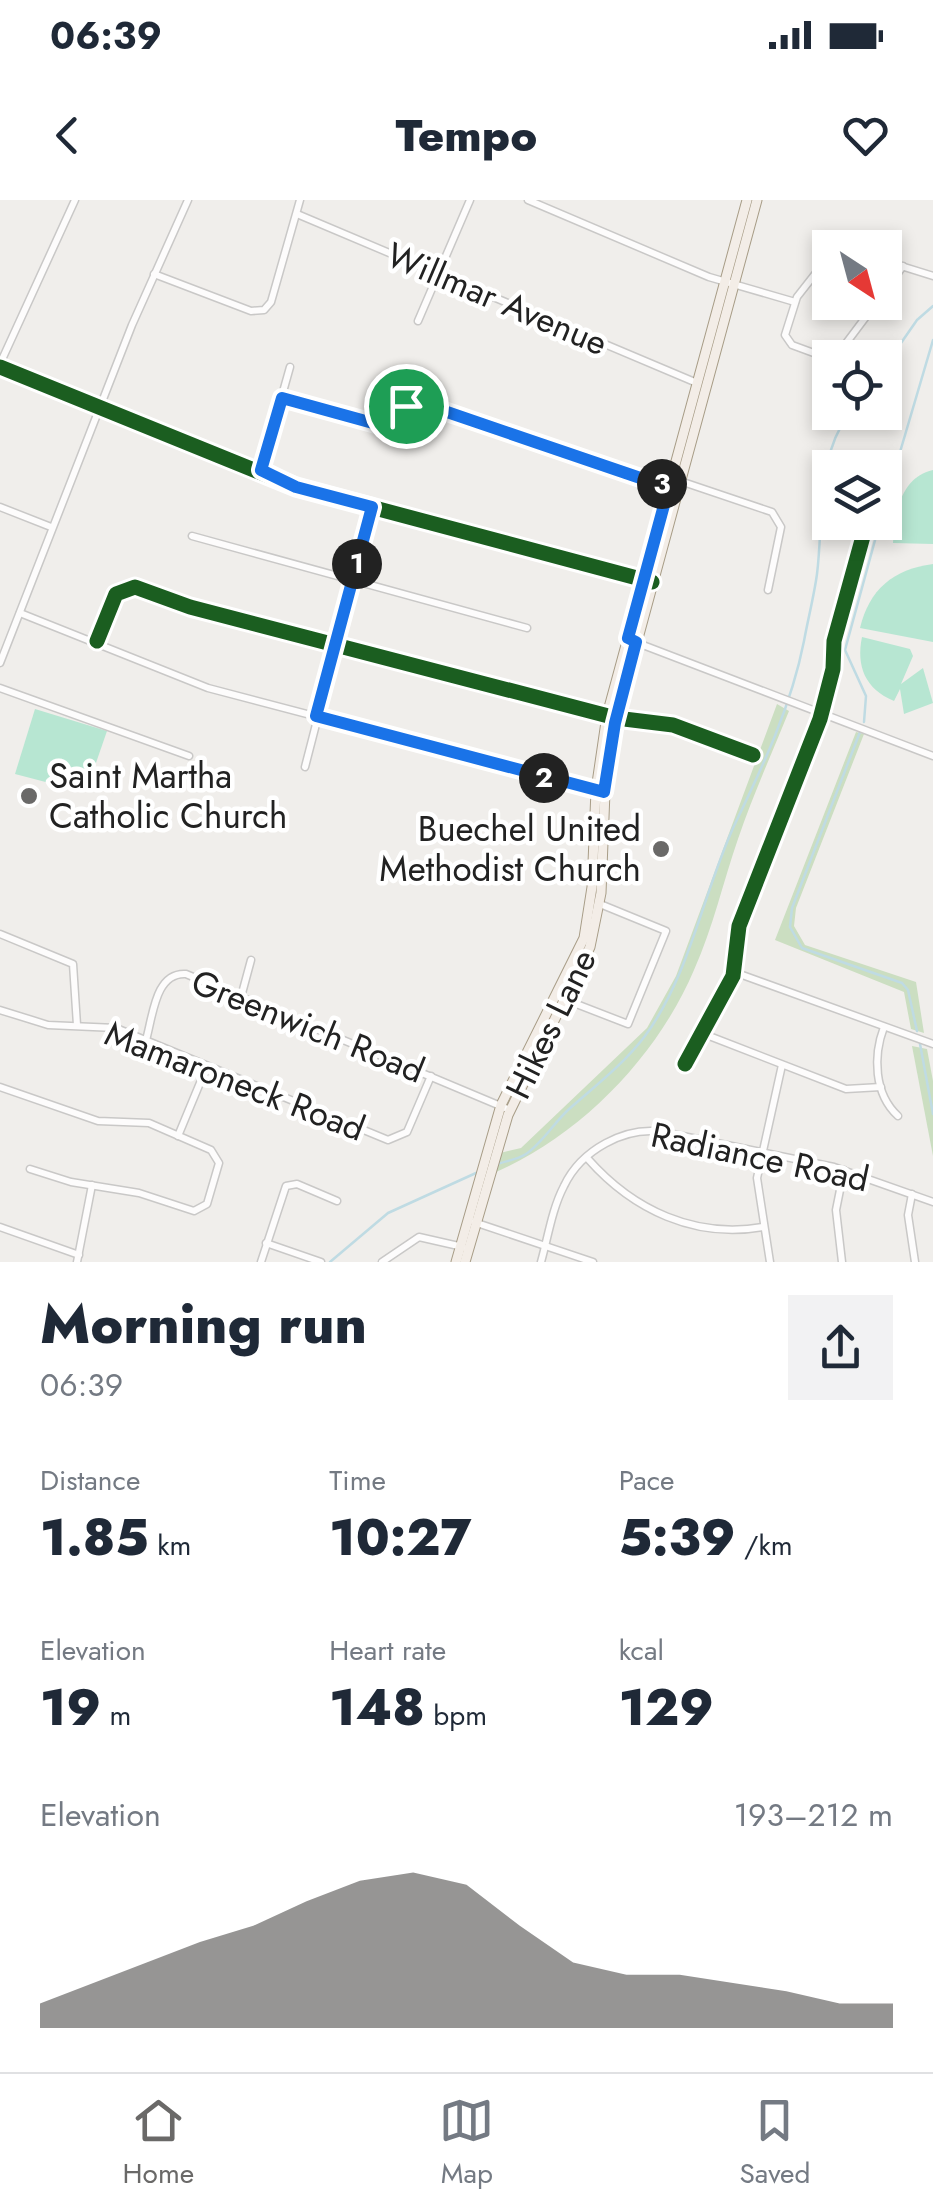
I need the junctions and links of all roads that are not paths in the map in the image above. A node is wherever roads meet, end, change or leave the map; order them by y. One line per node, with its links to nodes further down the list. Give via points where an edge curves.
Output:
1 (75, 200): 20 (street)
2 (188, 200): 10 (street)
3 (300, 200): 8 (street)
4 (470, 200): 11 (street)
5 (528, 200): 14 (street)
6 (747, 200): 14 (main road, Hikes Lane)
7 (757, 200): 14 (main road, Hikes Lane)
8 (296, 214): 10 (street, via 264,310 251,312); 11 (street, Willmar Avenue)
9 (903, 266): 12 (street)
10 (154, 274): 24 (street)
11 (438, 274): 17 (street); 22 (street, Willmar Avenue)
12 (933, 276)
13 (812, 279): 15 (street)
14 (729, 284): 15 (street); 22 (main road, Hikes Lane); 26 (main road, Hikes Lane)
15 (795, 302): 19 (street, via 787,340)
16 (863, 320): 18 (street)
17 (418, 321)
18 (846, 340)
19 (812, 350)
20 (0, 365): 24 (street)
21 (290, 366): 23 (street)
22 (697, 383): 26 (main road, Hikes Lane)
23 (282, 398): 25 (street); 26 (street, via 391,428 412,400 655,483)
24 (100, 407): 25 (street); 29 (street)
25 (261, 470): 28 (street, via 296,487)
26 (674, 483): 32 (main road, Hikes Lane); 34 (street, via 779,517)
27 (0, 507): 29 (street)
28 (372, 507): 32 (street); 33 (street)
29 (52, 527): 35 (street)
30 (192, 536): 33 (street)
31 (862, 540): 42 (street)
32 (647, 581): 37 (main road, Hikes Lane)
33 (352, 582): 36 (street); 39 (street)
34 (768, 590)
35 (20, 612): 38 (street); 40 (street)
36 (527, 628)
37 (632, 640): 42 (street); 44 (main road, Hikes Lane)
38 (98, 641): 39 (street, via 116,594 131,586); 43 (street, via 201,685)
39 (336, 642): 43 (street); 44 (street)
40 (0, 662)
41 (0, 688): 46 (street)
42 (822, 713): 47 (street); 53 (street, via 738,926)
43 (316, 716): 48 (street); 49 (street)
44 (612, 717): 45 (street, via 674,725); 49 (main road, Hikes Lane)
45 (753, 755)
46 (189, 756)
47 (933, 756)
48 (305, 767)
49 (600, 791): 50 (main road, Hikes Lane); 68 (main road, Hikes Lane, via 584,938)
50 (600, 904): 55 (main road, Hikes Lane, via 585,964); 55 (street, via 666,931 628,1024)
51 (0, 934): 57 (street, via 73,964)
52 (251, 960): 54 (street)
53 (734, 972): 58 (street); 59 (street)
54 (241, 997): 60 (street, Greenwich Road, via 173,975 162,985); 65 (street, Greenwich Road)
55 (566, 1000): 68 (main road, Hikes Lane)
56 (0, 1010): 57 (street, Mamaroneck Road, via 48,1025)
57 (78, 1025): 60 (street, Mamaroneck Road, via 108,1026)
58 (884, 1027): 61 (street); 67 (street, via 876,1058)
59 (704, 1034): 62 (street); 63 (street)
60 (146, 1040): 64 (street, Mamaroneck Road)
61 (933, 1044)
62 (686, 1064)
63 (782, 1065): 67 (street, via 846,1088); 71 (street)
64 (207, 1066): 65 (street, Mamaroneck Road, via 392,1140 408,1132); 70 (street)
65 (432, 1076): 68 (street, Greenwich Road)
66 (0, 1086): 70 (street, via 98,1121 140,1121)
67 (880, 1087): 69 (street)
68 (506, 1108): 75 (main road, Hikes Lane); 75 (main road, Hikes Lane, via 484,1161)
69 (898, 1116)
70 (178, 1136): 76 (street, via 218,1158 202,1209)
71 (762, 1152): 72 (street, Radiance Road, via 644,1130 611,1140); 74 (street, Radiance Road); 82 (street, via 757,1184)
72 (588, 1159): 82 (street, via 624,1195 689,1224 725,1232); 84 (street, Radiance Road, via 562,1188)
73 (30, 1169): 76 (street)
74 (844, 1170): 77 (street, Radiance Road); 95 (street, via 836,1219)
75 (486, 1173): 80 (main road, Hikes Lane)
76 (92, 1185): 86 (street)
77 (912, 1194): 79 (street, Radiance Road); 96 (street, via 908,1220)
78 (336, 1201): 83 (street, via 297,1184 286,1186)
79 (933, 1202)
80 (472, 1221): 84 (street); 85 (main road, Hikes Lane)
81 (0, 1227): 86 (street)
82 (764, 1227): 94 (street)
83 (266, 1243): 87 (street); 88 (street)
84 (546, 1243): 92 (street, Radiance Road); 93 (street)
85 (464, 1248): 89 (street, via 419,1237); 90 (main road, Hikes Lane); 91 (main road, Hikes Lane)
86 (78, 1259)
87 (261, 1262)
88 (321, 1262)
89 (382, 1262)
90 (456, 1262)
91 (466, 1262)
92 (541, 1262)
93 (593, 1262)
94 (770, 1262)
95 (842, 1262)
96 (916, 1262)

